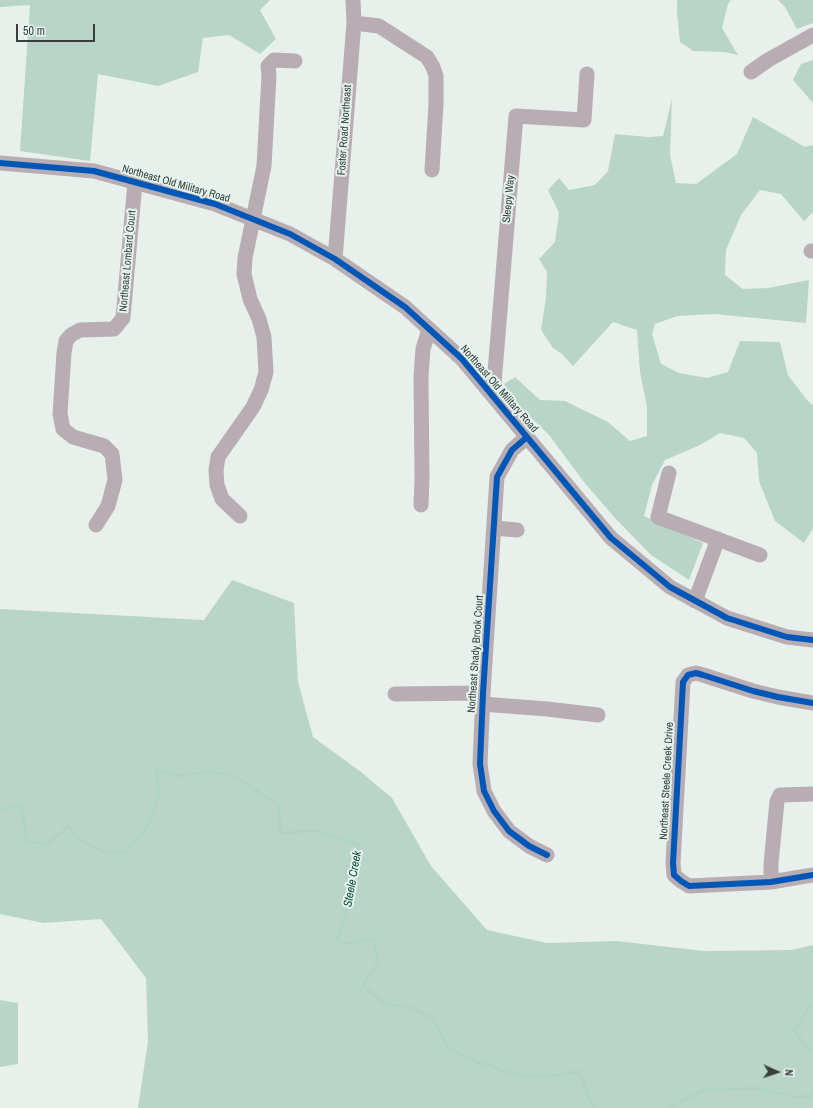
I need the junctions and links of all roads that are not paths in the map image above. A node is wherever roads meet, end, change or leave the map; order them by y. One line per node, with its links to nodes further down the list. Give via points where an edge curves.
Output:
1 (353, 0): 2 (street, Foster Road Northeast)
2 (354, 23): 8 (street, via 379,26 427,57 434,67 436,104); 11 (street, Foster Road Northeast)
3 (813, 34): 5 (street)
4 (294, 61): 10 (street, via 274,60 268,66 264,166)
5 (751, 72)
6 (587, 74): 13 (street, Sleepy Way, via 584,120 516,116)
7 (0, 163): 9 (street, Northeast Old Military Road, via 94,171)
8 (432, 170)
9 (135, 182): 10 (street, Northeast Old Military Road, via 215,204); 18 (street, Northeast Lombard Court, via 123,318 114,329 80,330 71,335 66,341 64,353 60,414 63,428 73,437 104,446 112,454 115,480 108,506)
10 (253, 219): 11 (street, Northeast Old Military Road, via 290,234); 17 (street, via 244,274 264,337 266,372 254,408 218,457 216,470 217,485 222,499)
11 (335, 259): 12 (street, Northeast Old Military Road, via 405,308)
12 (429, 329): 13 (street, Northeast Old Military Road, via 462,359); 16 (street, via 423,349 422,369)
13 (493, 396): 14 (street, Northeast Old Military Road)
14 (527, 437): 19 (street, Northeast Shady Brook Court, via 512,450 497,477); 23 (street, Northeast Old Military Road, via 611,538 670,587)
15 (669, 473): 21 (street, via 658,517)
16 (421, 505)
17 (240, 516)
18 (96, 526)
19 (494, 528): 20 (street); 26 (street, Northeast Shady Brook Court)
20 (517, 530)
21 (718, 539): 22 (street); 23 (street)
22 (760, 555)
23 (695, 601): 24 (street, Northeast Old Military Road, via 727,618 787,637)
24 (813, 640)
25 (395, 694): 26 (street)
26 (482, 698): 28 (street); 30 (street, Northeast Shady Brook Court, via 480,764 484,791 509,832)
27 (813, 703): 32 (street, Northeast Steele Creek Drive, via 753,691 696,673 688,675 683,682 674,875 690,886)
28 (598, 715)
29 (813, 794): 32 (street, via 780,795 777,801)
30 (547, 855)
31 (813, 875): 32 (street, Northeast Steele Creek Drive)
32 (771, 882)

